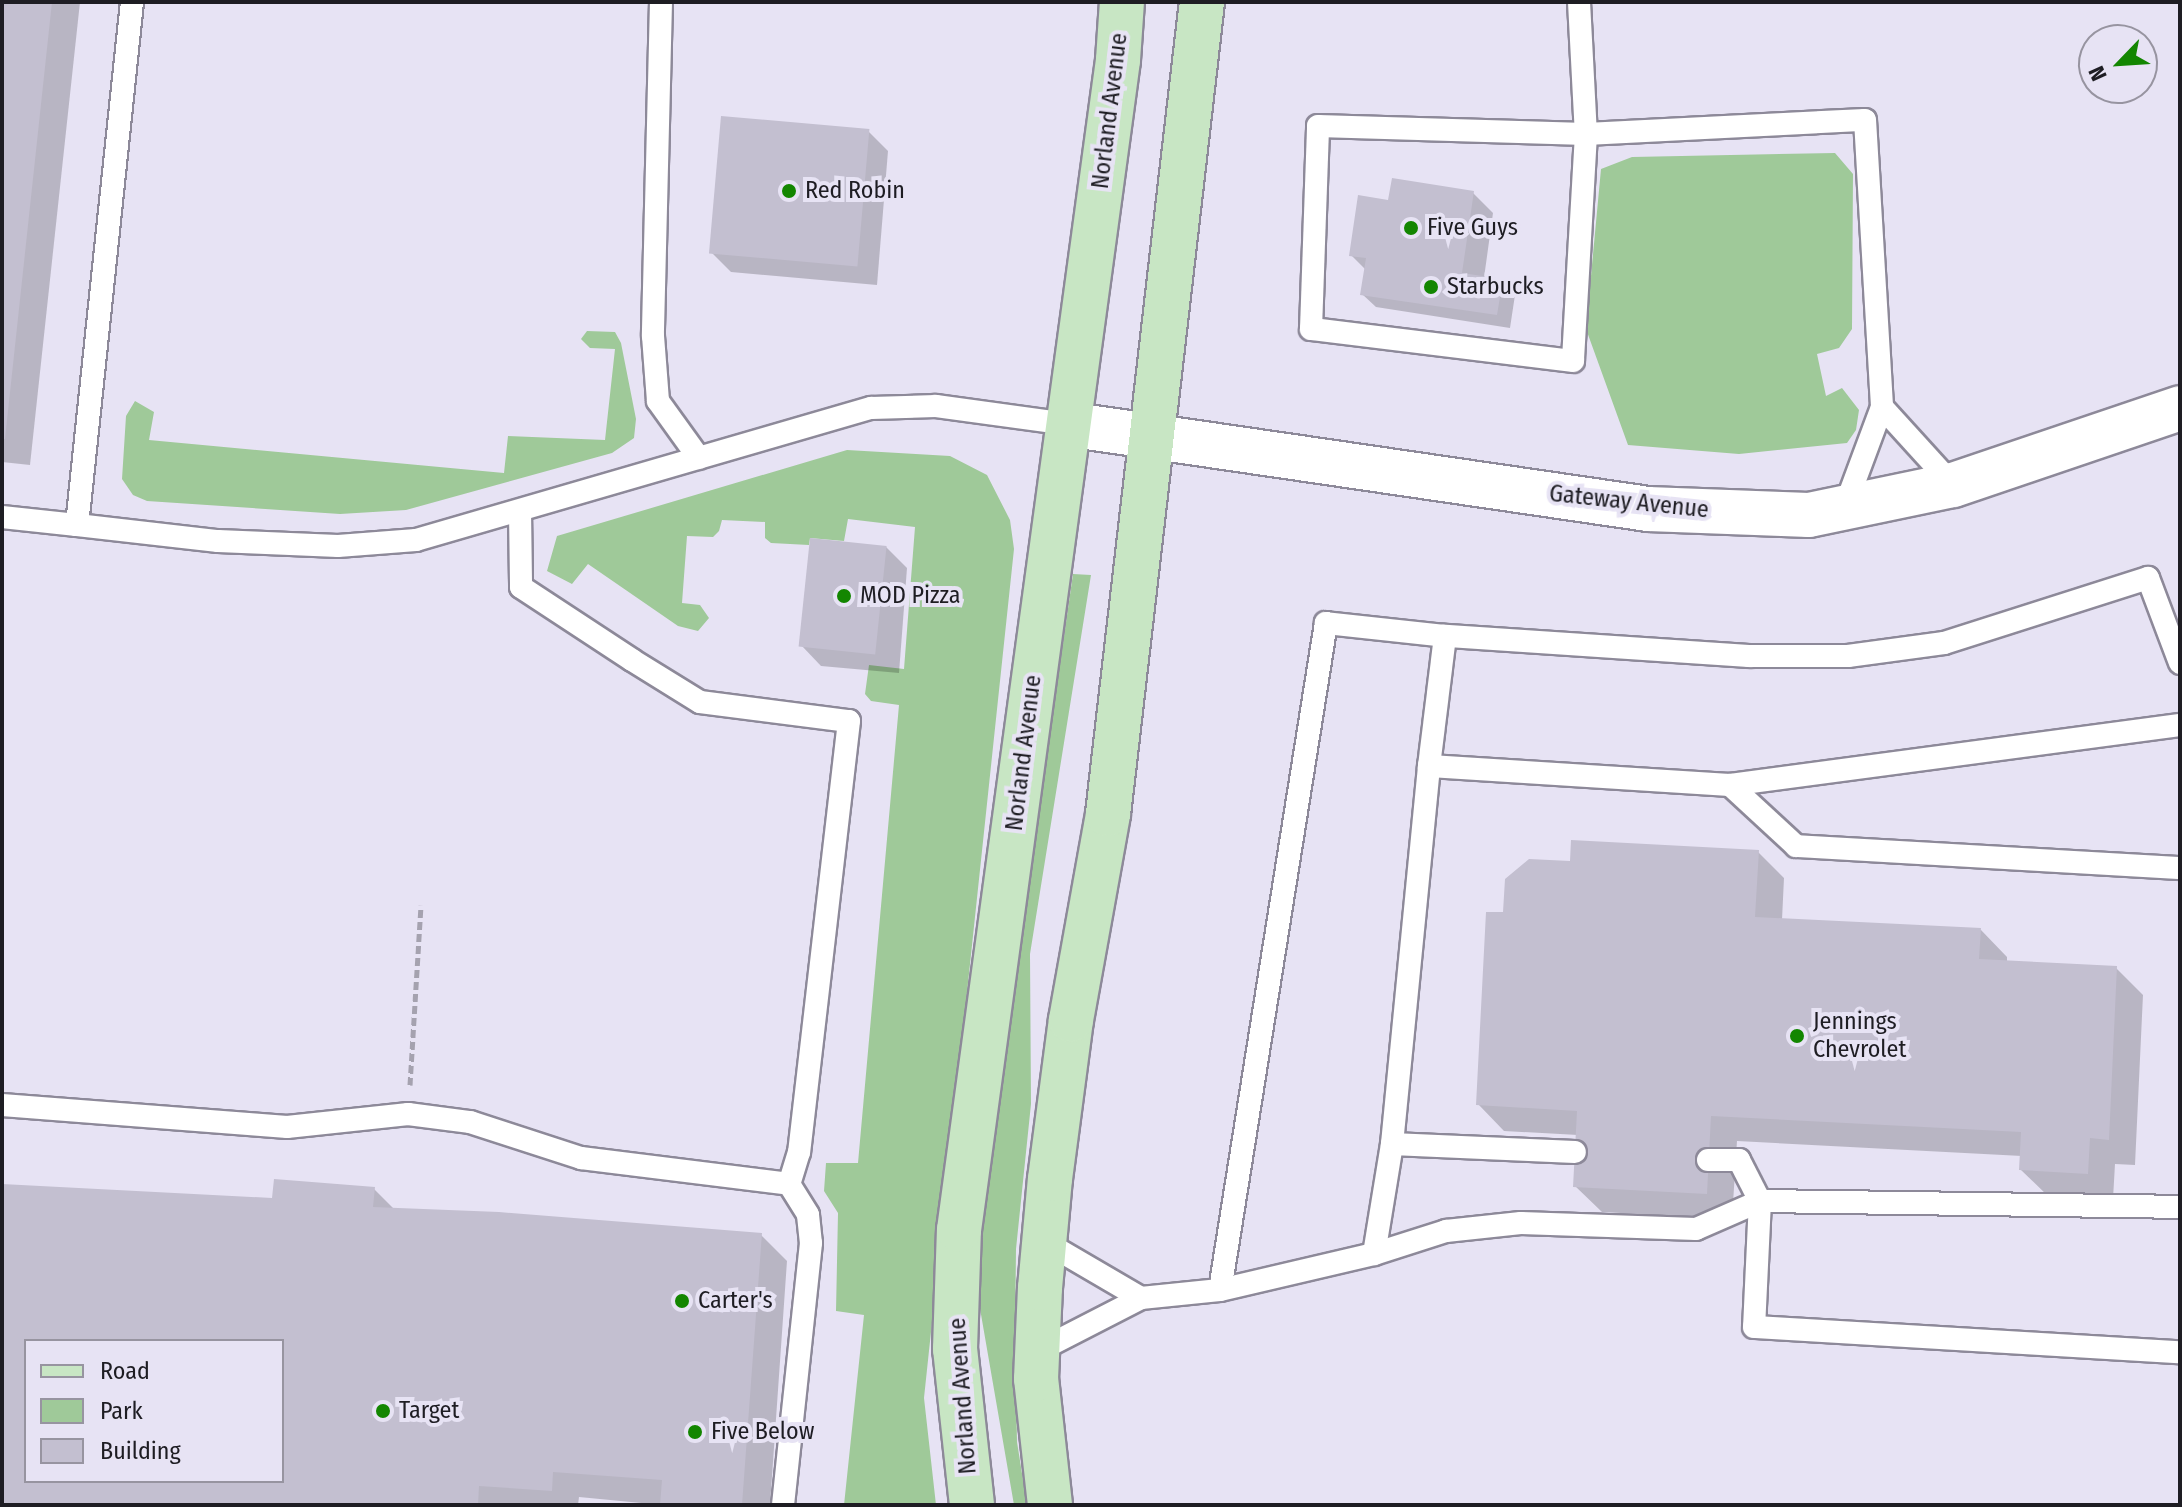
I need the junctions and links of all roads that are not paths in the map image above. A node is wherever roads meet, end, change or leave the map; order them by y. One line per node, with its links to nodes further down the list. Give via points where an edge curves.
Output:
1 (132, 2): 16 (lane)
2 (661, 2): 11 (lane, via 653,336 658,401)
3 (1122, 2): 9 (main road, Norland Avenue)
4 (1202, 2): 10 (main road)
5 (1579, 2): 6 (lane)
6 (1586, 134): 6 (lane, via 1318,126 1311,329 1573,361); 7 (lane, via 1865,120)
7 (1882, 407): 12 (lane); 13 (lane)
8 (2180, 408): 12 (street, Gateway Avenue)
9 (1067, 424): 10 (street, Gateway Avenue); 11 (lane, via 936,406 871,408); 37 (main road, Norland Avenue, via 959,1230 955,1349)
10 (1151, 439): 13 (street, Gateway Avenue, via 1648,509 1809,515); 30 (main road, via 1108,814 1071,1020)
11 (699, 458): 14 (lane)
12 (1953, 485): 13 (street, Gateway Avenue)
13 (1844, 509)
14 (520, 511): 16 (lane, via 416,540 338,546 218,541); 27 (lane, via 521,587 632,660 700,702 849,721 799,1152)
15 (2, 517): 16 (lane)
16 (77, 525)
17 (1445, 636): 18 (lane, via 1749,656 1848,656 1944,643 2148,578); 20 (lane); 32 (lane, via 1326,623)
18 (2180, 663)
19 (2180, 725): 21 (lane)
20 (1429, 766): 21 (lane); 24 (lane)
21 (1730, 785): 22 (lane, via 1796,846)
22 (2180, 868)
23 (2, 1105): 27 (lane, via 287,1127 408,1114 470,1122 581,1158)
24 (1392, 1144): 25 (lane); 31 (lane)
25 (1575, 1152)
26 (1708, 1160): 28 (lane, via 1739,1160)
27 (789, 1184): 36 (lane, via 808,1215 811,1243)
28 (1760, 1201): 29 (lane); 31 (lane, via 1696,1229 1521,1223 1446,1231); 35 (lane, via 1754,1327)
29 (2180, 1207)
30 (1045, 1242): 33 (lane); 34 (main road)
31 (1374, 1254): 32 (lane)
32 (1220, 1290): 33 (lane)
33 (1141, 1298): 34 (lane)
34 (1038, 1351): 38 (main road, via 1036,1379)
35 (2180, 1352)
36 (783, 1505)
37 (972, 1505)
38 (1050, 1505)

